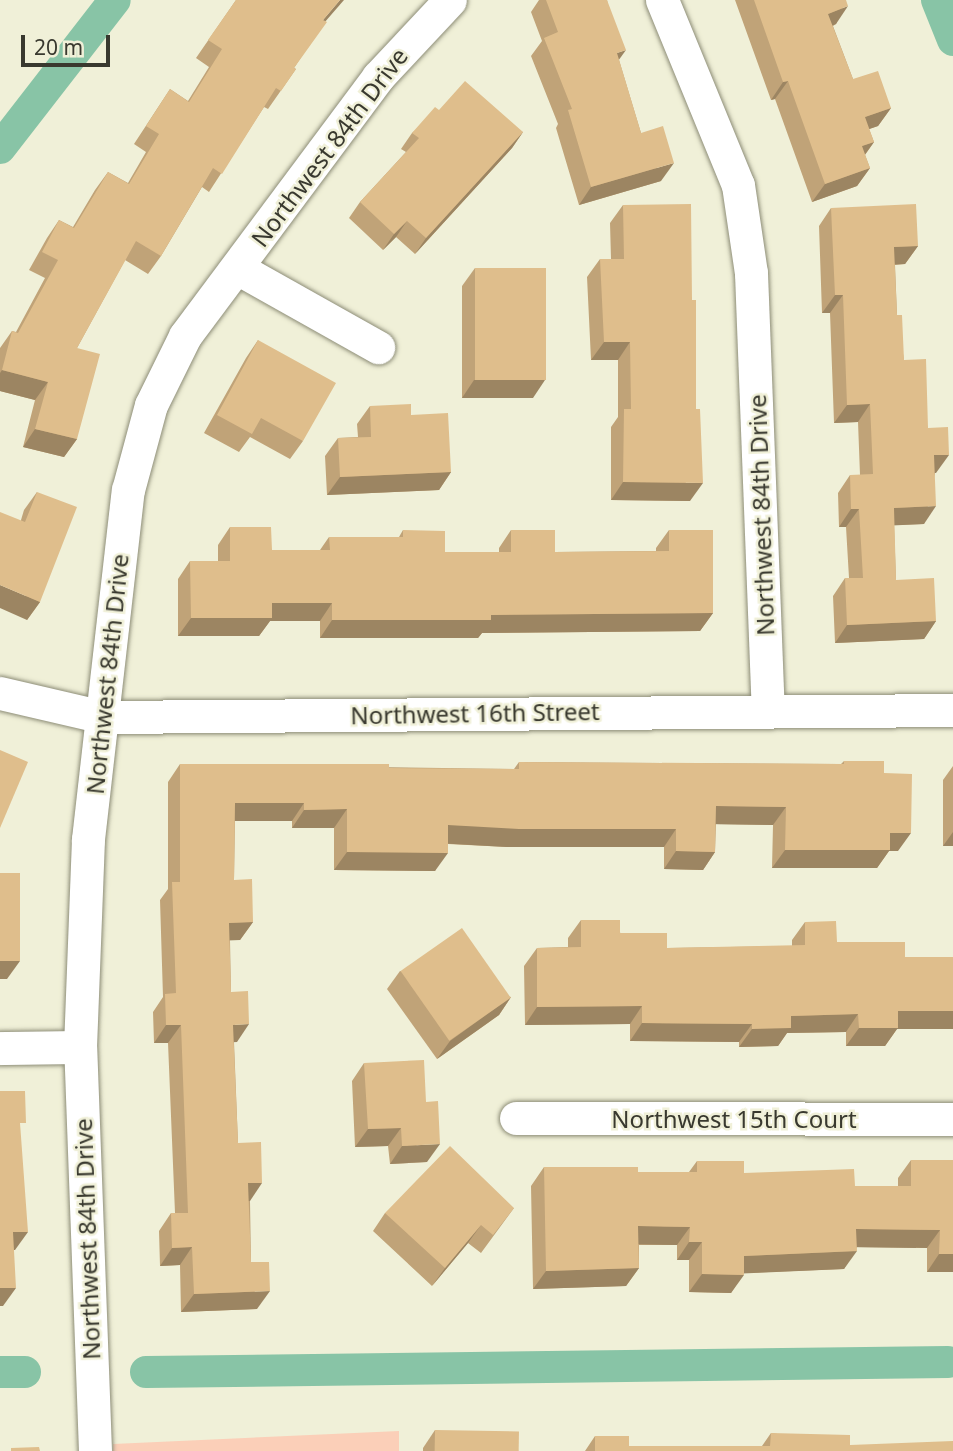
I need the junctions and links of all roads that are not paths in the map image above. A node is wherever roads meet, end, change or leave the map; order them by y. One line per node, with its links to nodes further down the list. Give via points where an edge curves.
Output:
1 (450, 0): 3 (street, Northwest 84th Drive, via 378,76)
2 (662, 0): 6 (street, Northwest 84th Drive, via 738,185 751,273)
3 (237, 268): 4 (street); 8 (street, Northwest 84th Drive, via 185,336 151,405 128,489)
4 (378, 347)
5 (0, 693): 8 (street, Northwest 16th Street)
6 (768, 710): 7 (street, Northwest 16th Street); 8 (street, Northwest 16th Street)
7 (953, 710)
8 (103, 717): 9 (street, Northwest 84th Drive, via 88,839)
9 (80, 1047): 10 (street); 13 (street, Northwest 84th Drive)
10 (0, 1048)
11 (516, 1118): 12 (street, Northwest 15th Court)
12 (953, 1119)
13 (95, 1451)

